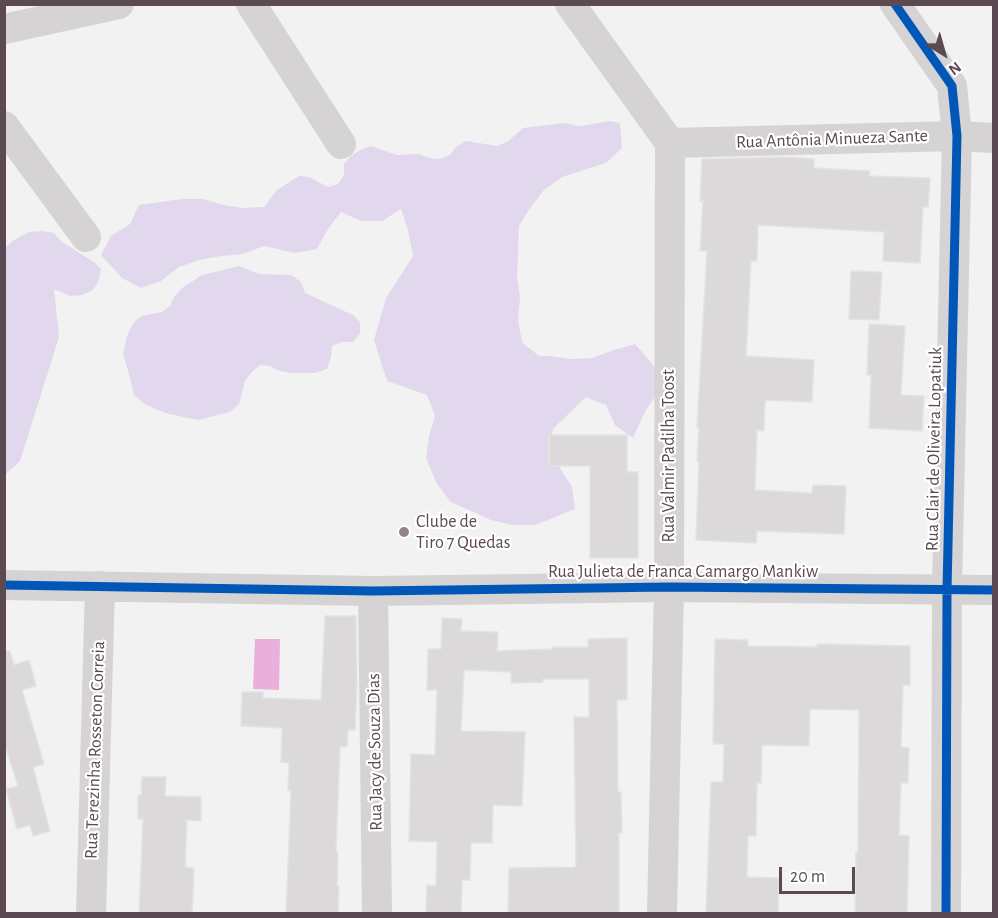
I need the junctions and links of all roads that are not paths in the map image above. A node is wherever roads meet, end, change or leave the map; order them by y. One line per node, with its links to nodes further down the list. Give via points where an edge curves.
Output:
1 (119, 4): 5 (street)
2 (250, 4): 10 (street)
3 (570, 4): 9 (street)
4 (895, 4): 7 (street, Rua Clair de Oliveira Lopatiuk, via 952,86)
5 (4, 29)
6 (4, 126): 11 (street)
7 (957, 136): 8 (street, Rua Antônia Minueza Sante); 9 (street, Rua Antônia Minueza Sante); 15 (street, Rua Clair de Oliveira Lopatiuk)
8 (993, 138)
9 (670, 143): 14 (street, Rua Valmir Padilha Toost)
10 (341, 144)
11 (86, 237)
12 (4, 585): 13 (street, Rua Julieta de Franca Camargo Mankiw)
13 (100, 586): 17 (street, Rua Julieta de Franca Camargo Mankiw); 18 (street, Rua Terezinha Rosseton Correia)
14 (669, 587): 15 (street, Rua Julieta de Franca Camargo Mankiw); 17 (street, Rua Julieta de Franca Camargo Mankiw); 20 (street, Rua Valmir Padilha Toost)
15 (947, 590): 16 (street, Rua Julieta de Franca Camargo Mankiw); 21 (street, Rua Clair de Oliveira Lopatiuk)
16 (993, 590)
17 (373, 591): 19 (street, Rua Jacy de Souza Dias)
18 (91, 914)
19 (377, 914)
20 (662, 914)
21 (946, 914)

